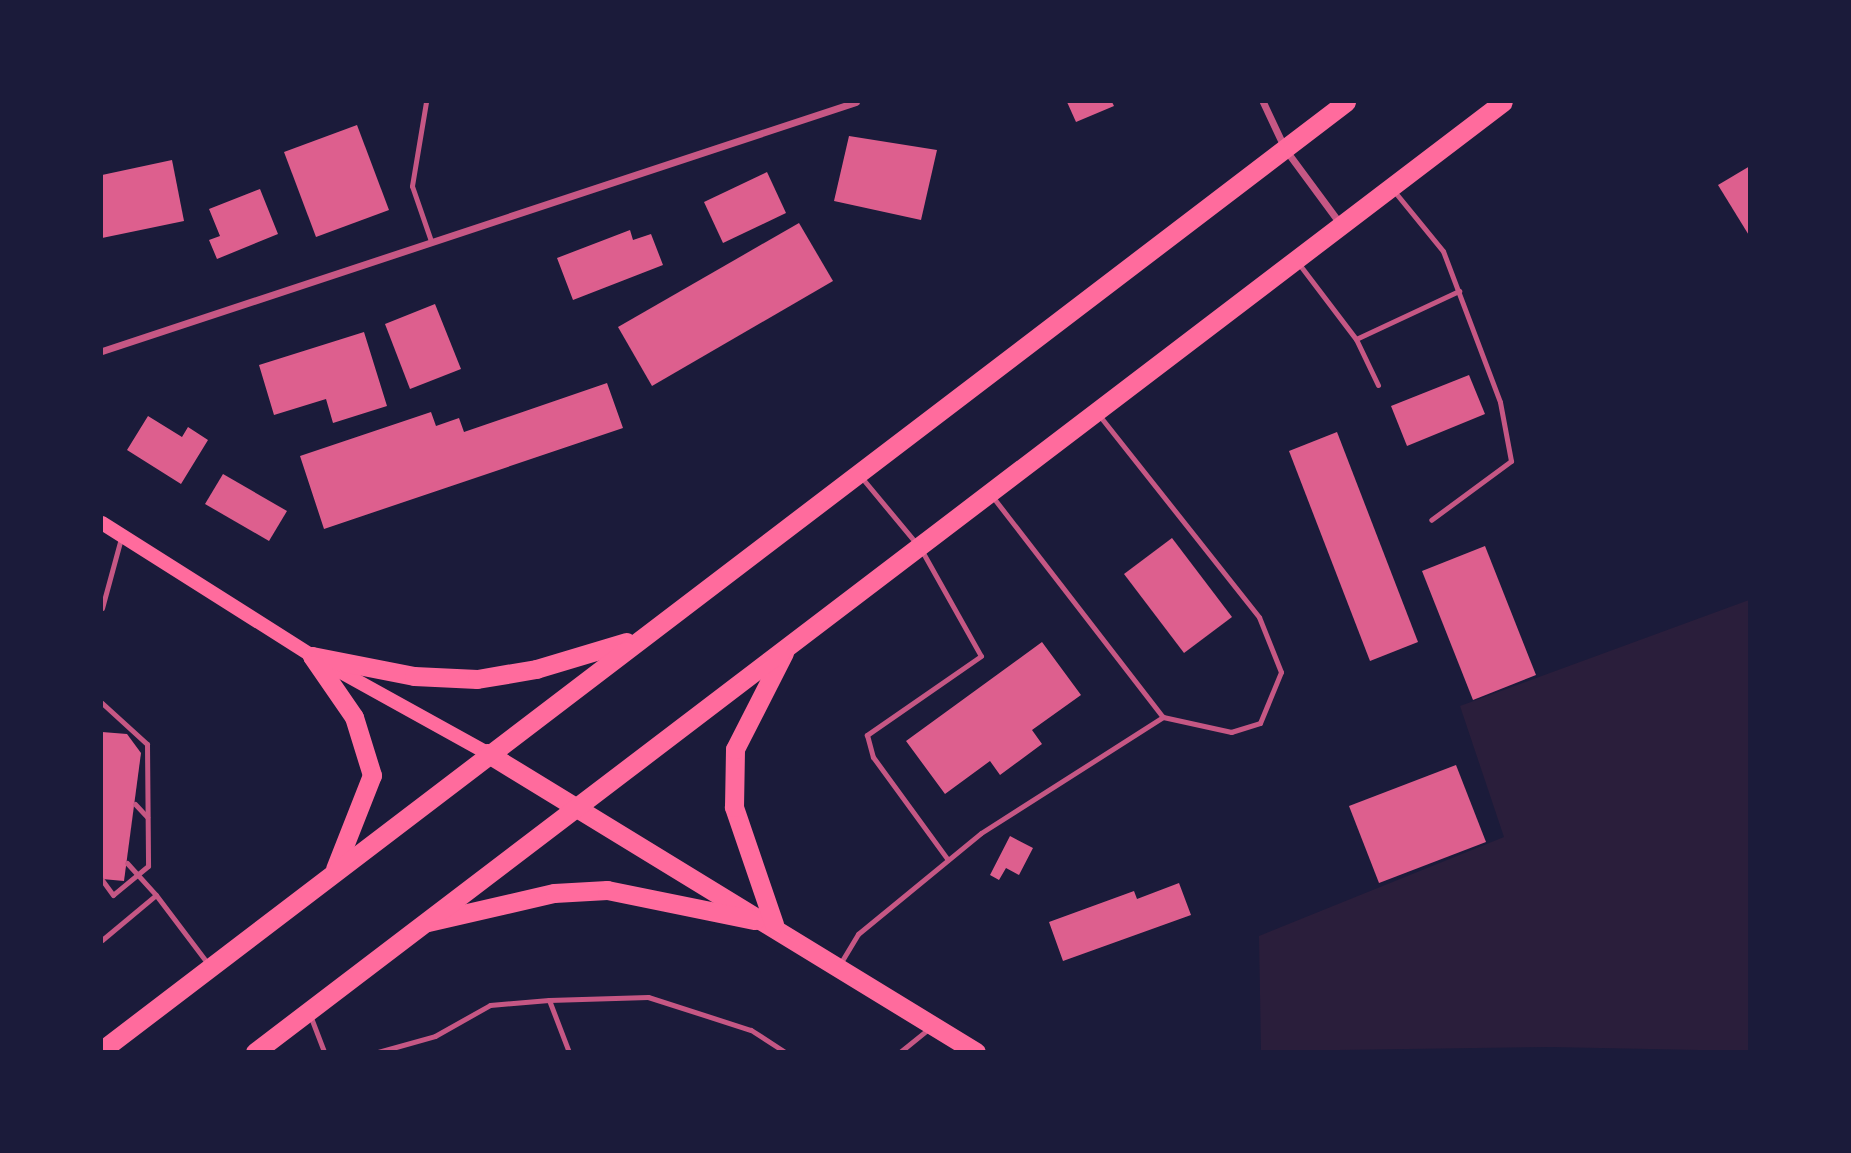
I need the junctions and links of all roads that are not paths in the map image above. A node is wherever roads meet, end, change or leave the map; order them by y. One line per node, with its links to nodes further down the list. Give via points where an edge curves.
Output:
1 (426, 102): 9 (lane, via 412,186)
2 (856, 102): 9 (street)
3 (1264, 102): 6 (street)
4 (1346, 102): 6 (highway)
5 (1503, 102): 7 (highway)
6 (1285, 149): 8 (street); 16 (highway)
7 (1392, 188): 8 (highway); 11 (lane, via 1443,251)
8 (1342, 226): 10 (highway)
9 (431, 242): 13 (street)
10 (1297, 261): 12 (lane); 15 (highway)
11 (1458, 291): 12 (lane); 18 (lane, via 1500,402 1511,461)
12 (1356, 339): 14 (lane)
13 (102, 351)
14 (1378, 385)
15 (1097, 412): 17 (highway); 27 (lane, via 1259,617 1281,672 1269,710 1248,730)
16 (858, 473): 21 (lane); 23 (highway)
17 (991, 494): 21 (highway); 27 (lane)
18 (1431, 520)
19 (102, 523): 20 (main road)
20 (122, 536): 22 (lane); 25 (main road)
21 (919, 547): 24 (highway); 32 (lane, via 981,656 867,735 873,757)
22 (102, 608)
23 (641, 638): 25 (highway, via 536,670 477,679 414,676); 28 (highway)
24 (787, 647): 30 (highway); 39 (highway, via 735,749 734,807)
25 (312, 656): 28 (main road); 34 (highway, via 354,717 372,775)
26 (102, 703): 31 (lane, via 147,744)
27 (1163, 717): 32 (lane)
28 (487, 753): 30 (highway); 34 (highway)
29 (135, 804): 31 (lane)
30 (574, 807): 38 (highway); 39 (highway)
31 (148, 817): 35 (lane, via 148,866)
32 (948, 860): 41 (lane, via 858,934)
33 (127, 863): 35 (lane)
34 (332, 875): 42 (highway)
35 (137, 876): 36 (lane, via 113,895); 37 (lane)
36 (102, 880)
37 (156, 895): 40 (lane); 42 (lane)
38 (420, 924): 39 (highway, via 554,893 607,890); 44 (highway)
39 (774, 924): 41 (highway)
40 (102, 940)
41 (839, 965): 45 (highway)
42 (211, 967): 47 (highway)
43 (549, 1000): 49 (lane, via 490,1005 435,1036); 50 (lane); 51 (lane, via 648,998 751,1030)
44 (308, 1010): 46 (highway); 48 (lane)
45 (933, 1025): 52 (lane); 53 (highway)
46 (263, 1049)
47 (102, 1050)
48 (324, 1052)
49 (378, 1052)
50 (569, 1052)
51 (785, 1052)
52 (900, 1052)
53 (976, 1052)

